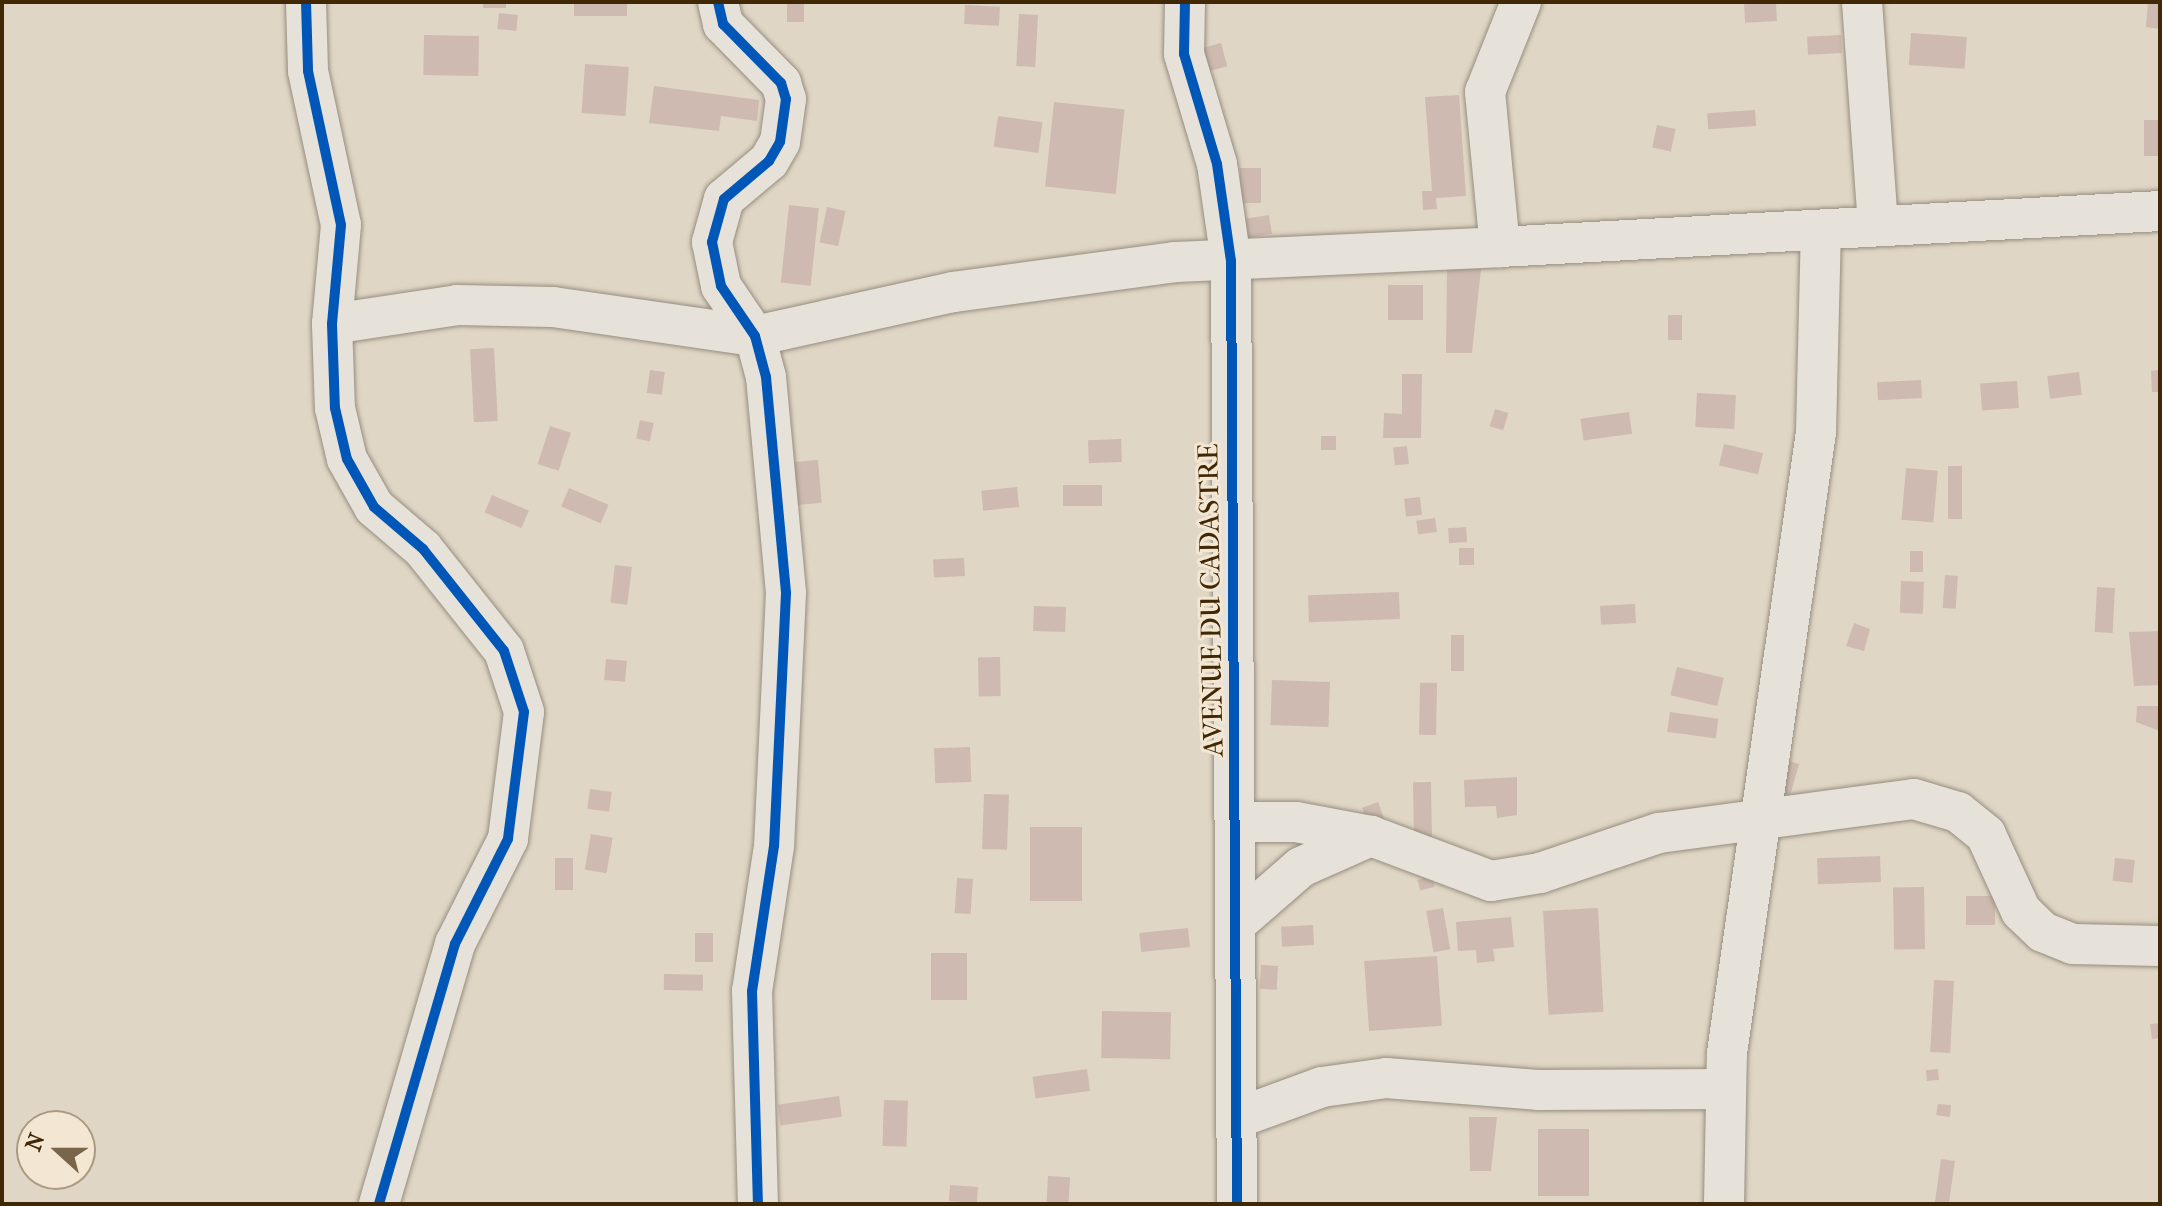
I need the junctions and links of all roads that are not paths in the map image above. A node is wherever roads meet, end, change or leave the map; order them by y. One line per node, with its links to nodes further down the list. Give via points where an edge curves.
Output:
1 (306, 2): 11 (street, via 308,71 341,225)
2 (718, 2): 12 (street, via 723,24 781,83 786,99 780,142 769,161 724,199 712,242 721,286)
3 (1185, 2): 10 (street, AVENUE DU CADASTRE, via 1184,54 1217,164)
4 (1521, 2): 9 (street, via 1485,92)
5 (1862, 2): 7 (street)
6 (2160, 211): 7 (street)
7 (1878, 225): 8 (street)
8 (1821, 232): 9 (street); 13 (street, via 1816,432 1793,626)
9 (1500, 247): 10 (street)
10 (1231, 261): 12 (street, via 1175,262 954,292); 14 (street, AVENUE DU CADASTRE)
11 (332, 324): 12 (street, via 457,305 553,307); 20 (street, via 335,408 347,459 374,507 423,549 504,651 524,712 508,839 455,944)
12 (755, 336): 21 (street, via 776,432 787,663 774,846 752,991)
13 (1758, 816): 15 (street, via 1659,833 1491,881); 17 (street, via 1914,799 1958,812 1986,835 2021,911 2043,932 2073,944); 18 (street)
14 (1237, 822): 15 (street, via 1296,822); 16 (street, AVENUE DU CADASTRE)
15 (1371, 836): 16 (street, via 1301,867)
16 (1239, 921): 19 (street, AVENUE DU CADASTRE)
17 (2160, 946)
18 (1726, 1089): 19 (street, via 1538,1090 1386,1078 1322,1087); 23 (street)
19 (1240, 1117): 22 (street, AVENUE DU CADASTRE)
20 (379, 1204)
21 (758, 1204)
22 (1237, 1204)
23 (1724, 1204)

